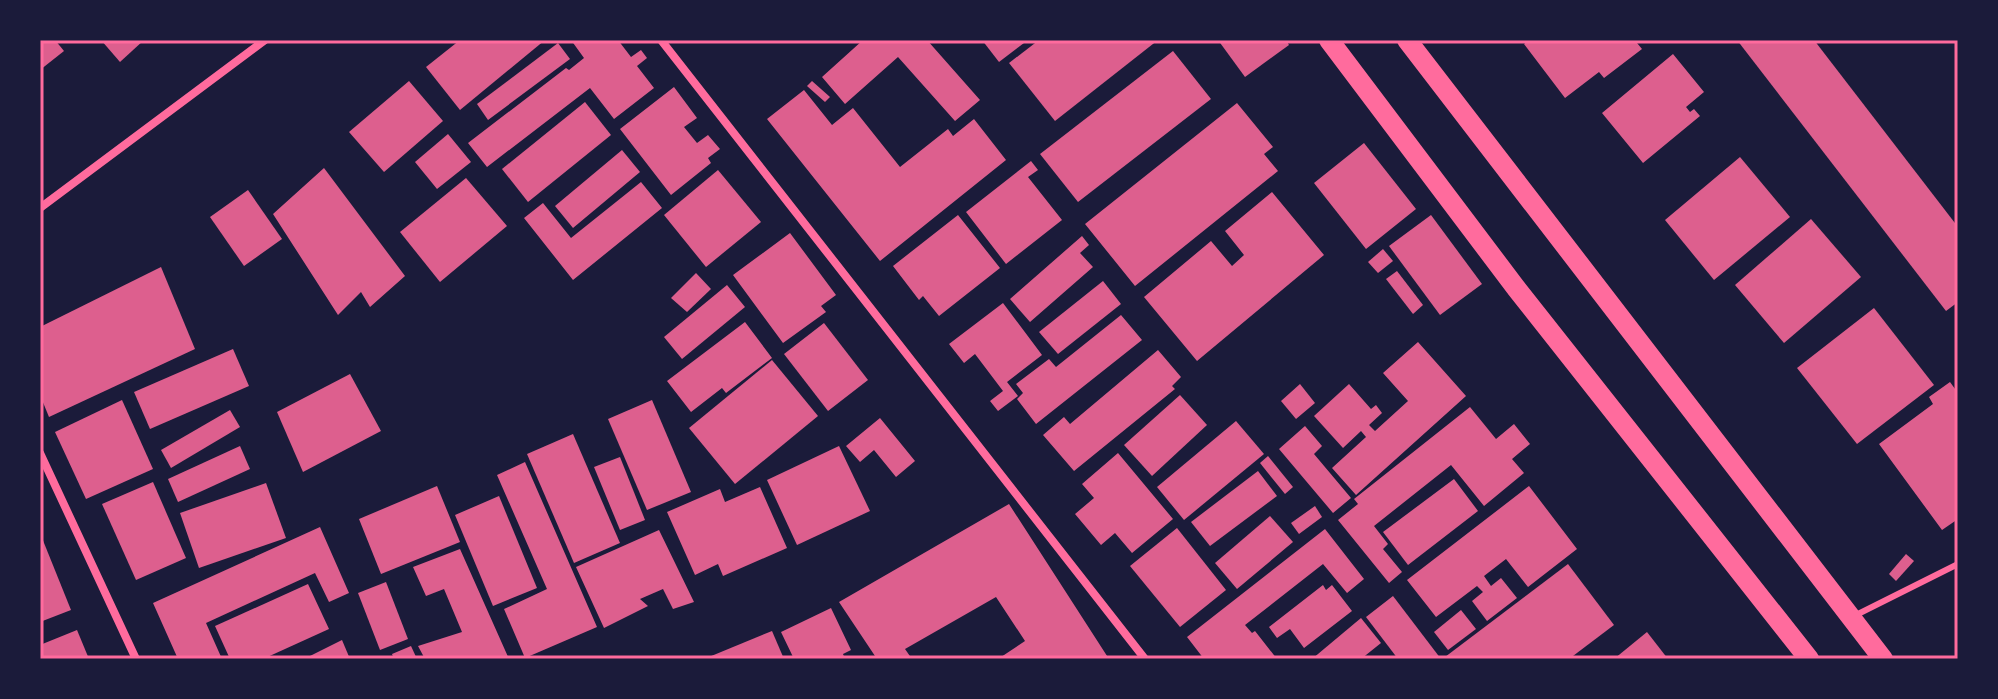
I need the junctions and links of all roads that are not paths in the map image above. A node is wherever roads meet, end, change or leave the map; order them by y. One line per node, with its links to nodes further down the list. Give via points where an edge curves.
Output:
1 (265, 40): 5 (street)
2 (661, 40): 10 (street)
3 (1329, 40): 11 (main road, via 1516,288)
4 (1407, 40): 8 (main road)
5 (40, 208)
6 (40, 453): 9 (street)
7 (1958, 564): 8 (lane)
8 (1851, 617): 12 (main road)
9 (136, 659)
10 (1145, 659)
11 (1809, 659)
12 (1883, 659)

